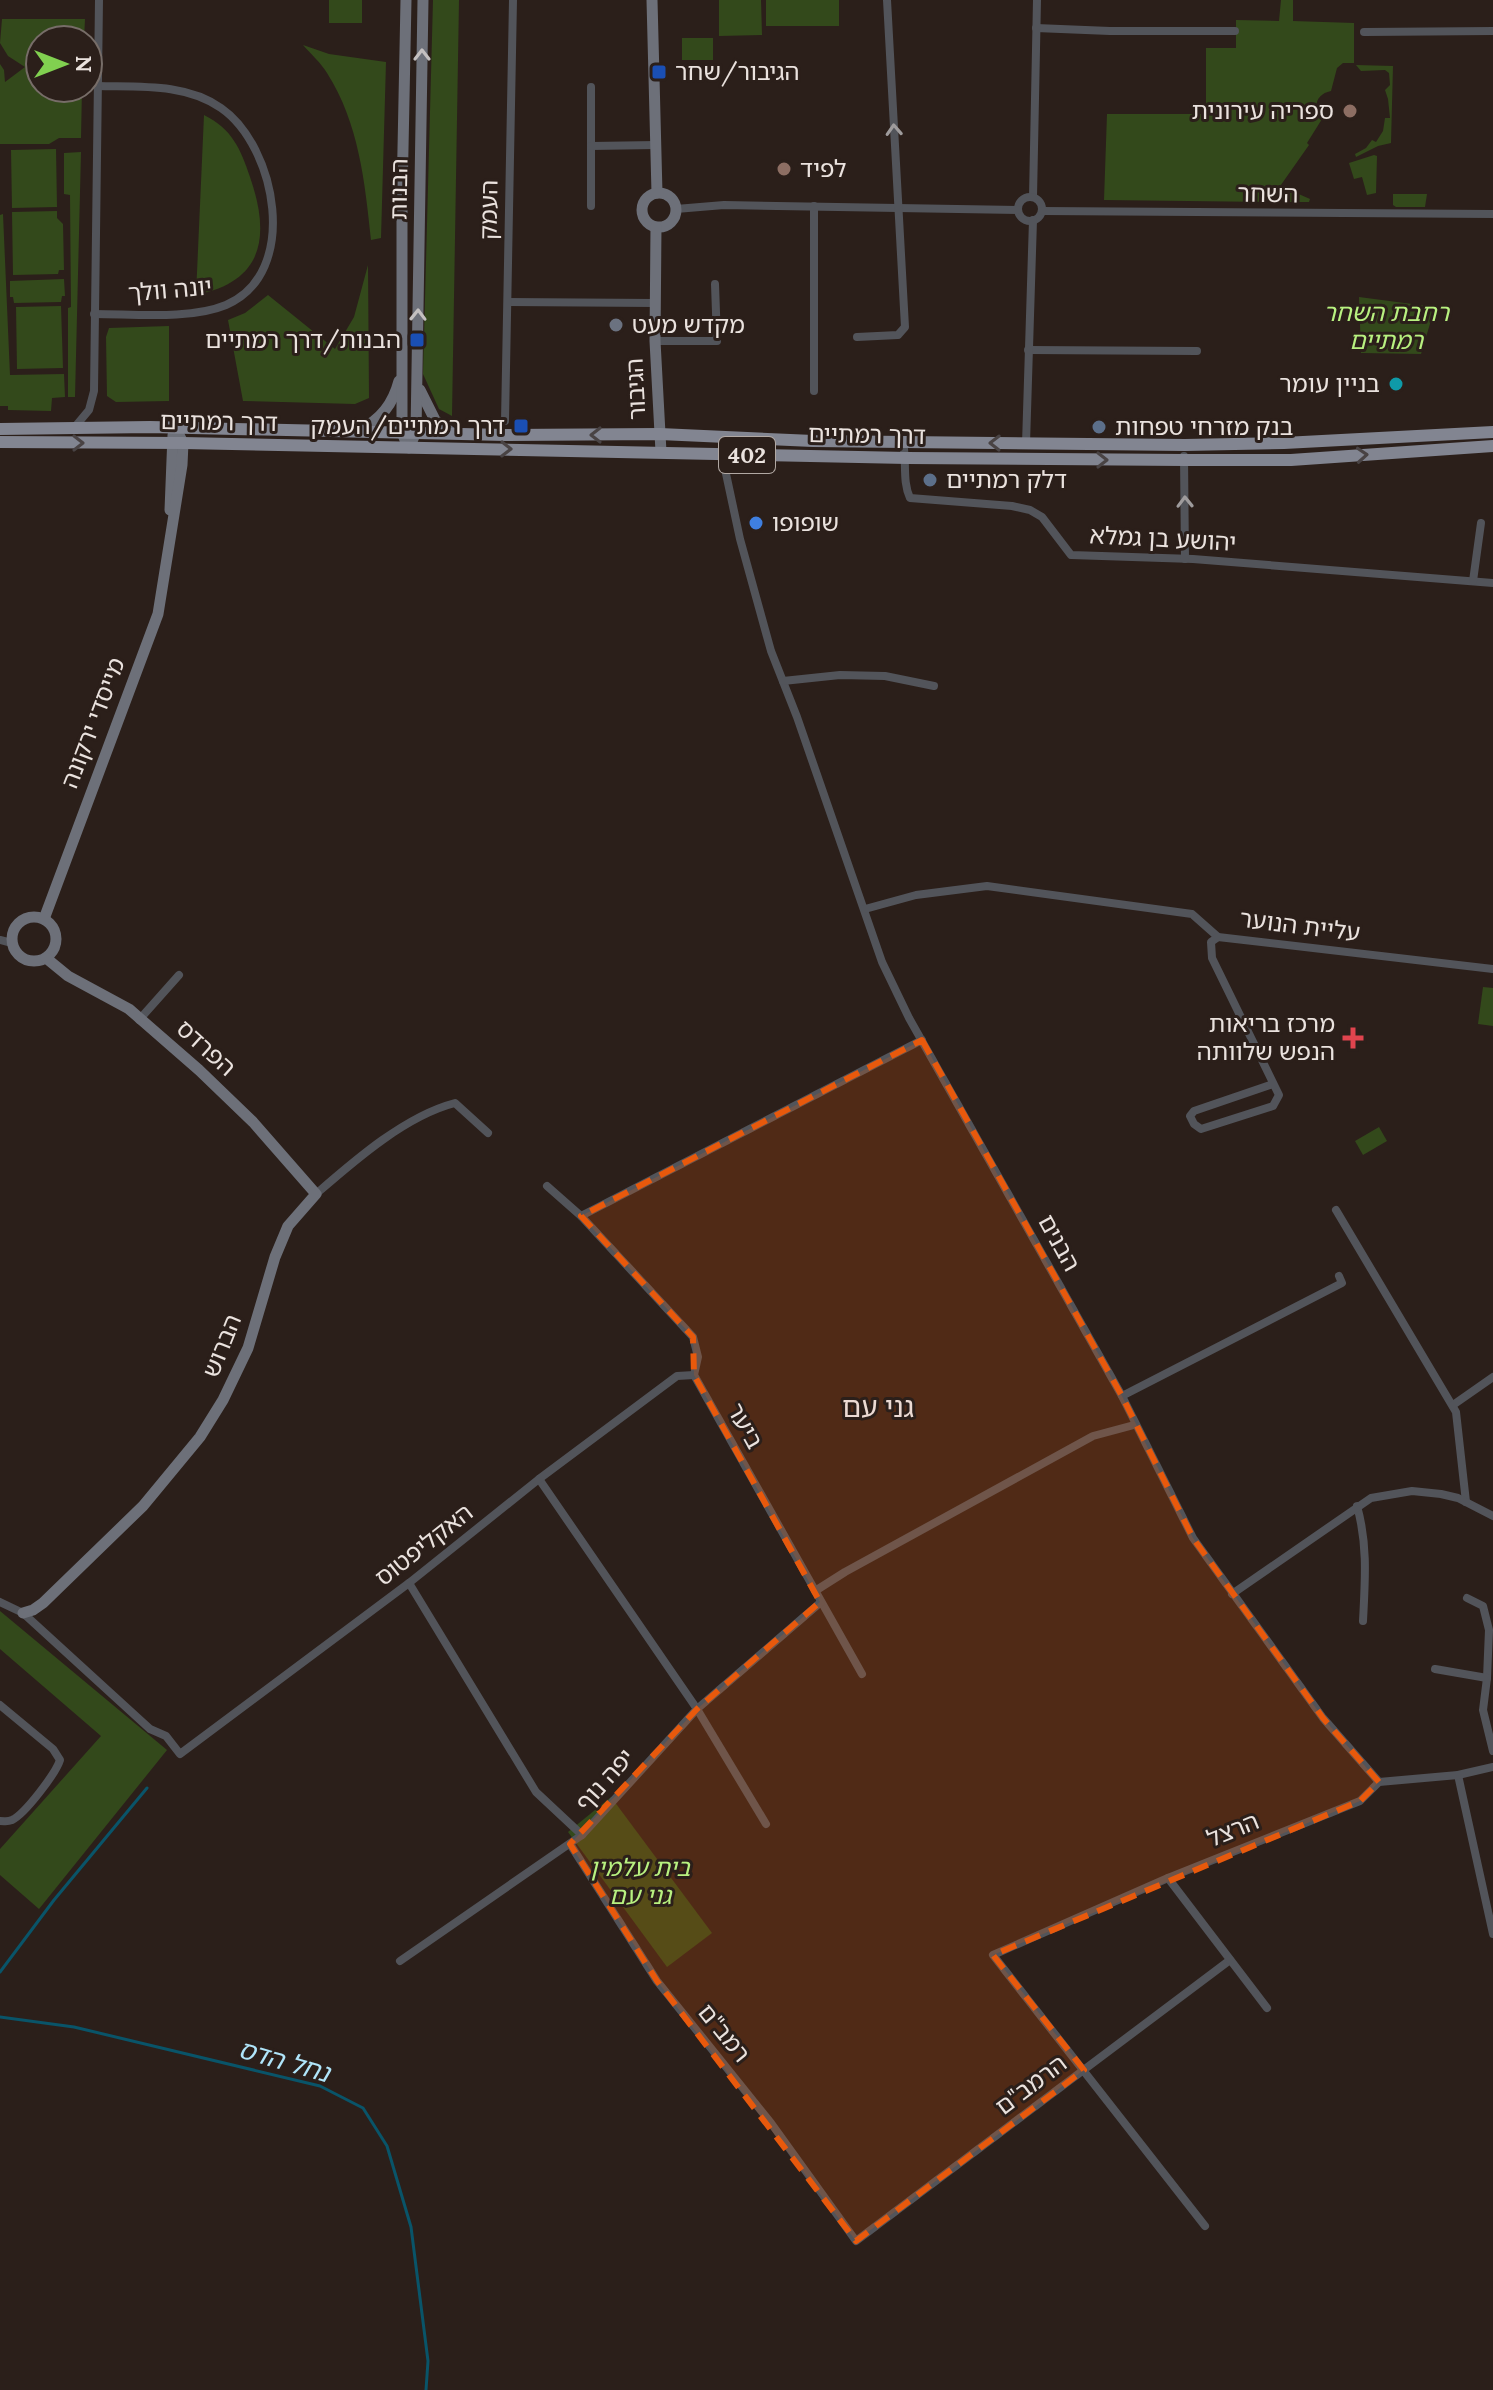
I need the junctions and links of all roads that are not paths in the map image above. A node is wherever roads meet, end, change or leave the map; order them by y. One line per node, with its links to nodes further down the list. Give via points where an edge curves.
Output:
1 (100, 0): 8 (street)
2 (406, 0): 37 (street, הבנות)
3 (423, 0): 38 (street, הבנות, one-way to 3)
4 (513, 0): 30 (street, העמק)
5 (652, 0): 16 (street)
6 (887, 0): 22 (street, one-way to 6)
7 (1037, 0): 9 (street)
8 (100, 24)
9 (1036, 28): 10 (street); 19 (street)
10 (1235, 31)
11 (1493, 31): 12 (street)
12 (1364, 32)
13 (104, 86): 32 (street, יונה וולך, via 179,90 222,108 255,147 271,198 274,232 259,277 230,303 193,313)
14 (591, 87): 17 (street)
15 (98, 104): 32 (street)
16 (656, 145): 17 (street); 18 (street)
17 (591, 146): 20 (street)
18 (657, 193): 23 (street, via 668,196); 28 (street, via 642,207 643,218)
19 (1033, 197): 24 (street, via 1022,200); 25 (street)
20 (591, 206)
21 (814, 206): 22 (street); 23 (street); 39 (street)
22 (899, 208): 24 (street); 33 (street, via 905,327 898,335)
23 (676, 209): 28 (street, via 670,223)
24 (1018, 210): 27 (street)
25 (1042, 211): 26 (street, השחר); 27 (street)
26 (1493, 214)
27 (1033, 220): 35 (street)
28 (656, 227): 31 (street, הגיבור)
29 (715, 284): 34 (street, via 717,341)
30 (508, 302): 31 (street); 40 (street, העמק)
31 (655, 303): 34 (street, הגיבור)
32 (94, 314): 42 (street, via 94,391 89,410)
33 (857, 337)
34 (655, 341): 49 (street, הגיבור)
35 (1028, 350): 36 (street); 54 (street)
36 (1197, 351)
37 (403, 369): 44 (street, הבנות, via 392,402); 45 (street, הבנות)
38 (417, 379): 46 (street, הבנות); 48 (street, הבנות, via 431,415)
39 (814, 391)
40 (505, 421)
41 (175, 427): 42 (main road, דרך רמתיים / 402); 44 (main road, דרך רמתיים / 402); 53 (street, מייסדי ירקונה)
42 (74, 428): 43 (main road, דרך רמתיים / 402)
43 (0, 429)
44 (360, 430): 45 (main road, דרך רמתיים / 402)
45 (402, 432): 46 (main road, דרך רמתיים / 402); 57 (street, הבנות)
46 (416, 432): 48 (main road, דרך רמתיים / 402); 57 (street, הבנות)
47 (1493, 432): 55 (main road, דרך רמתיים / 402)
48 (452, 433): 49 (main road, דרך רמתיים / 402, one-way to 48)
49 (660, 434): 50 (main road, דרך רמתיים / 402); 58 (street, הגיבור)
50 (723, 437): 52 (main road, דרך רמתיים / 402); 59 (street, הבנים)
51 (0, 442): 53 (main road, דרך רמתיים / 402, one-way to 53)
52 (903, 442): 54 (main road, דרך רמתיים / 402, one-way to 52); 60 (street, יהושע בן גמלא)
53 (177, 443): 57 (main road, דרך רמתיים / 402); 69 (street, מייסדי ירקונה, via 158,614)
54 (1026, 444): 55 (main road, דרך רמתיים / 402)
55 (1185, 445): 61 (street)
56 (1493, 446): 61 (main road, דרך רמתיים / 402, one-way to 56, via 1291,460)
57 (409, 448): 58 (main road, דרך רמתיים / 402, one-way to 58)
58 (661, 452): 59 (main road, דרך רמתיים / 402)
59 (723, 455): 60 (main road, דרך רמתיים / 402); 66 (street, הבנים, via 740,539)
60 (907, 458): 61 (main road, דרך רמתיים / 402, one-way to 61); 63 (street, יהושע בן גמלא, via 905,487 910,498 1030,510 1042,517 1071,555)
61 (1184, 460): 63 (street, one-way to 61)
62 (1481, 523): 64 (street)
63 (1185, 559): 64 (street, יהושע בן גמלא)
64 (1473, 581): 65 (street, יהושע בן גמלא)
65 (1493, 583)
66 (783, 681): 67 (street, via 885,676); 68 (street, הבנים)
67 (934, 686)
68 (865, 909): 70 (street, via 916,895 987,886 1192,914); 76 (street, הבנים, via 882,962)
69 (44, 919): 71 (street, via 21,921); 72 (street, via 56,939)
70 (1218, 937): 73 (street, עליית הנוער); 77 (street, עליית הנוער, via 1211,942 1212,958)
71 (6, 941): 72 (street, via 28,961)
72 (46, 958): 75 (street, הפרדס)
73 (1493, 969)
74 (179, 975): 75 (street)
75 (139, 1020): 80 (street, הפרדס, via 231,1101)
76 (922, 1040): 82 (street); 86 (street, הבנים)
77 (1273, 1084): 77 (street, via 1194,1111 1190,1116 1201,1129 1273,1106 1279,1095)
78 (488, 1133): 80 (street, הברוש, via 455,1103 440,1107 355,1161)
79 (547, 1186): 82 (street, ביער)
80 (316, 1194): 99 (street, הברוש, via 288,1226 248,1348 192,1450 54,1592)
81 (1336, 1210): 87 (street)
82 (581, 1216): 84 (street, ביער, via 693,1337 698,1357)
83 (1339, 1276): 86 (street, via 1342,1283)
84 (694, 1375): 89 (street, האקליפטוס, via 677,1376); 94 (street, ביער)
85 (1493, 1377): 87 (street)
86 (1122, 1396): 88 (street, הבנים)
87 (1453, 1405): 90 (street)
88 (1134, 1425): 94 (street, via 1093,1436); 95 (street, הבנים, via 1193,1538)
89 (539, 1479): 93 (street, האקליפטוס); 106 (street)
90 (1466, 1502): 91 (street, via 1412,1491 1371,1498); 92 (street)
91 (1357, 1506): 95 (street); 100 (street, via 1367,1561)
92 (1493, 1516)
93 (409, 1583): 99 (street, האקליפטוס, via 180,1754 166,1736 150,1729); 113 (street, via 536,1792)
94 (815, 1591): 98 (street, ביער)
95 (1232, 1594): 110 (street, הבנים, via 1323,1718)
96 (1467, 1598): 101 (street, via 1483,1606)
97 (0, 1602): 99 (street)
98 (821, 1602): 103 (street, ביער); 106 (street, יפה נוף)
99 (23, 1613)
100 (1363, 1621)
101 (1491, 1630): 104 (street)
102 (1435, 1669): 104 (street)
103 (862, 1674)
104 (1487, 1678): 107 (street, via 1483,1710)
105 (0, 1705): 111 (street, via 60,1760 16,1818)
106 (697, 1709): 112 (street); 113 (street, יפה נוף)
107 (1493, 1751)
108 (1493, 1767): 109 (street)
109 (1458, 1775): 110 (street); 116 (street)
110 (1379, 1782): 115 (street, הרצל, via 1360,1801)
111 (0, 1821)
112 (766, 1824)
113 (582, 1835): 114 (street, יפה נוף)
114 (570, 1844): 118 (street, יפה נוף); 122 (street, רמב"ם, via 657,1981 771,2123)
115 (1168, 1878): 117 (street); 120 (street, הרצל, via 993,1955)
116 (1493, 1934)
117 (1230, 1960): 119 (street); 120 (street, הרמב"ם)
118 (400, 1961)
119 (1267, 2008)
120 (1084, 2070): 121 (street); 122 (street, הרמב"ם)
121 (1205, 2226)
122 (856, 2241)

